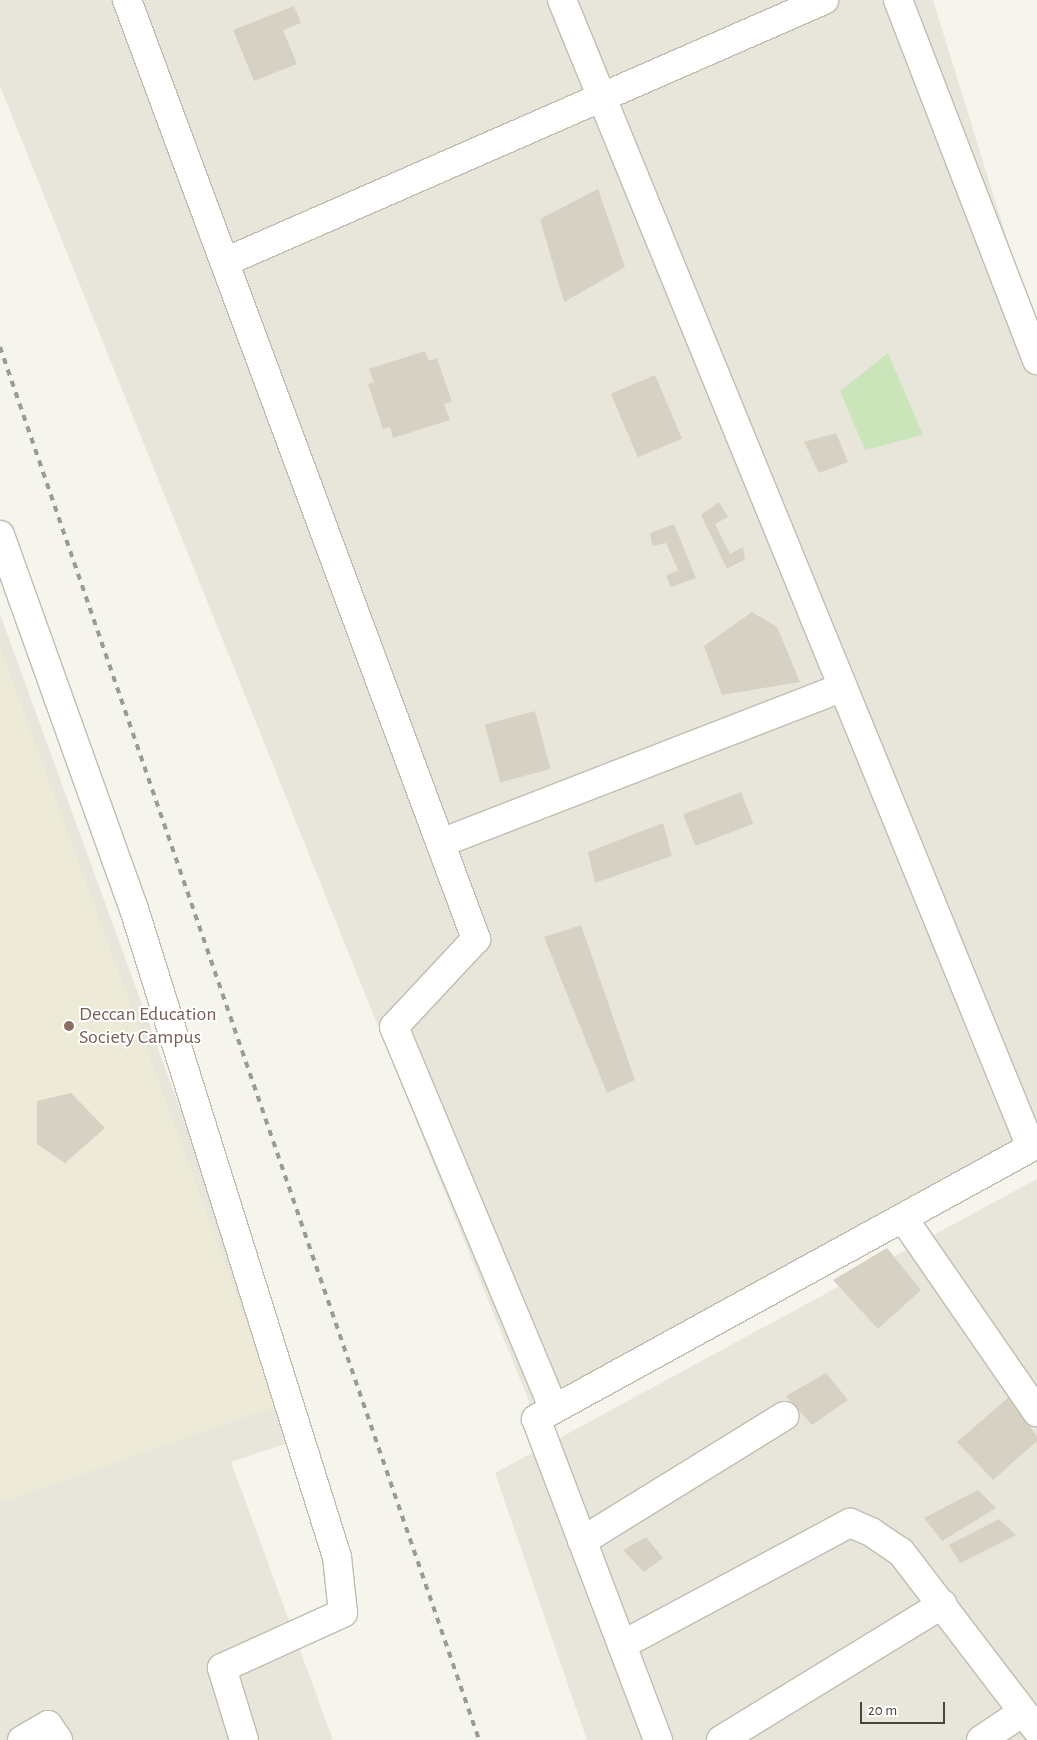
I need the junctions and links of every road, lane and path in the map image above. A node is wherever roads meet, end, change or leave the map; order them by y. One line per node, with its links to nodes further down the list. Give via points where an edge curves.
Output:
1 (127, 0): 6 (street)
2 (562, 0): 5 (street)
3 (824, 0): 5 (street)
4 (898, 0): 7 (street)
5 (602, 97): 6 (street); 9 (street)
6 (225, 262): 10 (street)
7 (1037, 360)
8 (0, 535): 23 (street, via 134,909 337,1557 343,1613 222,1668)
9 (843, 687): 10 (street); 11 (street)
10 (441, 843): 13 (street, via 476,939 394,1028)
11 (1034, 1146): 12 (street)
12 (903, 1218): 13 (street); 14 (street)
13 (554, 1409): 16 (street, via 536,1419)
14 (1037, 1412)
15 (784, 1416): 16 (street)
16 (582, 1541): 18 (street)
17 (943, 1604): 18 (street, via 901,1552 872,1532 850,1523); 20 (street); 26 (street)
18 (622, 1645): 19 (street)
19 (648, 1713): 24 (street); 25 (street)
20 (1030, 1721): 27 (street)
21 (22, 1740): 22 (street, via 48,1725)
22 (58, 1740)
23 (244, 1740)
24 (644, 1740)
25 (658, 1740)
26 (721, 1740)
27 (980, 1740)

